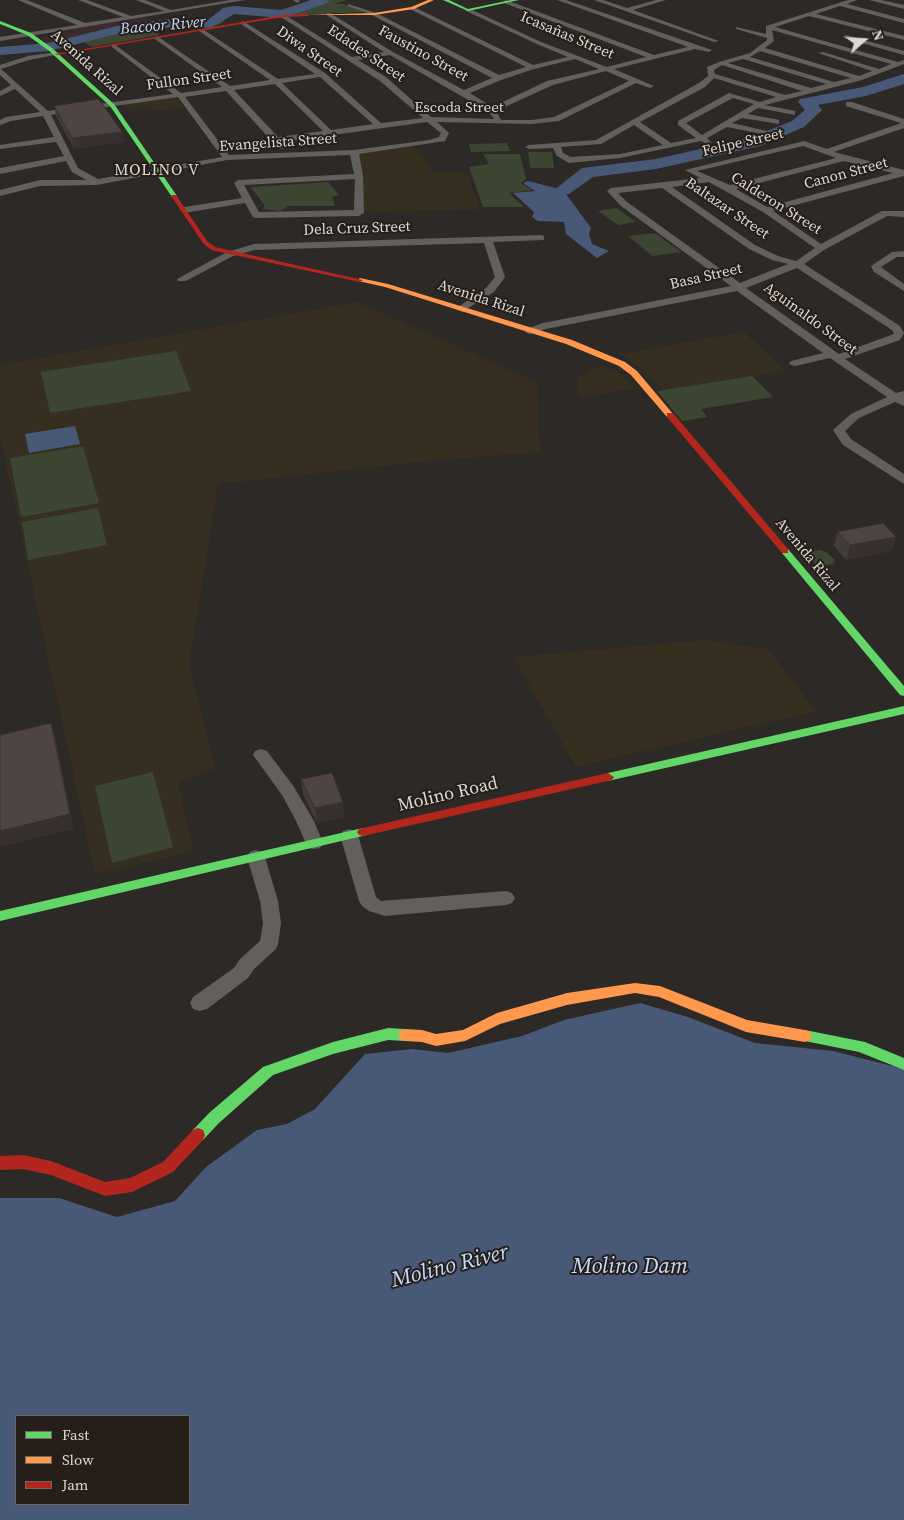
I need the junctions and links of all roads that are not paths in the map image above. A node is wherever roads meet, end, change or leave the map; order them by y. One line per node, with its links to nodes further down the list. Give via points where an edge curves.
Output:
1 (21, 0): 36 (street)
2 (81, 0): 29 (street)
3 (139, 0): 22 (street)
4 (190, 0): 17 (street)
5 (242, 0): 17 (street)
6 (432, 0): 18 (main road)
7 (445, 0): 20 (main road, Icasañas Street)
8 (560, 0): 52 (street)
9 (597, 0): 21 (street)
10 (663, 0): 21 (street)
11 (854, 0): 15 (street)
12 (872, 0): 16 (street)
13 (511, 1): 20 (main road); 60 (street)
14 (368, 2): 25 (street, via 350,5)
15 (839, 4): 23 (street); 26 (street)
16 (899, 4)
17 (202, 6): 22 (street)
18 (412, 8): 25 (main road); 66 (street)
19 (879, 9): 23 (street)
20 (468, 10): 61 (street, Icasañas Street)
21 (627, 10): 49 (street)
22 (171, 11): 29 (street)
23 (868, 12): 30 (street); 31 (street)
24 (328, 14): 25 (main road); 28 (main road); 57 (street, Faustino Street)
25 (374, 14): 72 (street)
26 (809, 14): 31 (street); 32 (street)
27 (904, 15): 30 (street)
28 (283, 16): 35 (main road); 62 (street, Edades Street)
29 (129, 18): 36 (street)
30 (894, 18): 33 (street)
31 (836, 20): 43 (street)
32 (785, 21): 37 (street); 38 (street)
33 (904, 21)
34 (0, 22): 42 (main road, Avenida Rizal)
35 (243, 23): 40 (main road); 70 (street, Diwa Street)
36 (85, 25): 42 (street)
37 (803, 26)
38 (768, 27): 46 (street); 64 (street)
39 (738, 28): 46 (street)
40 (201, 30): 45 (main road); 74 (street)
41 (904, 30): 43 (street)
42 (29, 34): 48 (street); 54 (main road, Avenida Rizal)
43 (889, 34): 47 (street)
44 (840, 36): 58 (street)
45 (157, 38): 51 (main road); 79 (street)
46 (771, 38): 50 (street); 53 (street)
47 (904, 38)
48 (0, 39)
49 (716, 41)
50 (779, 42)
51 (114, 46): 54 (main road); 83 (street)
52 (695, 47): 55 (street); 60 (street)
53 (760, 49): 59 (street); 73 (street)
54 (51, 50): 65 (street); 87 (main road, Avenida Rizal)
55 (709, 50)
56 (812, 51): 68 (street)
57 (391, 53): 62 (street); 81 (street, Faustino Street)
58 (904, 53)
59 (744, 56): 63 (street); 76 (street)
60 (653, 57): 67 (street)
61 (576, 58): 66 (street); 67 (street, Icasañas Street)
62 (352, 59): 92 (street, Edades Street, via 383,79)
63 (721, 63): 71 (street, via 710,69); 80 (street)
64 (902, 63): 68 (street)
65 (0, 67)
66 (532, 67): 72 (street)
67 (607, 70): 75 (street, Icasañas Street); 88 (street, via 550,83)
68 (879, 70): 73 (street)
69 (0, 71): 77 (street)
70 (322, 75): 74 (street, Fullon Street); 99 (street, Diwa Street)
71 (712, 75): 84 (street); 94 (street, via 702,85)
72 (498, 78): 81 (street)
73 (859, 78): 76 (street)
74 (276, 81): 79 (street, Fullon Street); 100 (street)
75 (634, 81): 78 (street, Icasañas Street); 93 (street, Escoda Street, via 556,119)
76 (833, 84): 80 (street)
77 (15, 86): 82 (street); 90 (street)
78 (650, 86)
79 (228, 88): 83 (street, Fullon Street); 104 (street)
80 (808, 90): 84 (street)
81 (464, 93): 88 (street, Faustino Street)
82 (0, 94)
83 (180, 95): 87 (street, Fullon Street); 114 (street)
84 (783, 97): 85 (street)
85 (759, 104): 89 (street); 91 (street); 103 (street, via 732,95 681,123)
86 (849, 104): 98 (street)
87 (112, 105): 90 (street, Fullon Street); 118 (main road, Avenida Rizal)
88 (492, 110): 93 (street, Faustino Street)
89 (792, 113)
90 (46, 114): 96 (street, Fullon Street); 102 (street)
91 (741, 115): 95 (street); 97 (street)
92 (430, 119): 93 (street, Escoda Street); 99 (street, Escoda Street); 110 (street, Evangelista Street, via 445,133 442,139)
93 (500, 122)
94 (634, 122): 106 (street, via 598,142); 107 (street)
95 (776, 122)
96 (0, 123)
97 (725, 124): 101 (street); 103 (street)
98 (904, 124): 111 (street)
99 (379, 126): 100 (street, Escoda Street)
100 (328, 132): 104 (street, Escoda Street)
101 (764, 133)
102 (58, 139): 109 (street); 113 (street)
103 (700, 139): 105 (street); 107 (street)
104 (276, 140): 112 (street)
105 (710, 144)
106 (556, 146): 107 (street, via 560,154 569,160 620,156); 108 (street)
107 (670, 146)
108 (529, 147)
109 (0, 148)
110 (354, 152): 112 (street, Evangelista Street); 120 (street)
111 (828, 152): 115 (street); 116 (street, Felipe Street, via 804,144)
112 (289, 155): 114 (street, Evangelista Street)
113 (68, 158): 117 (street); 122 (street, via 75,170)
114 (227, 158): 118 (street, Evangelista Street)
115 (844, 158): 119 (street); 124 (street)
116 (689, 170): 121 (street, Calderon Street)
117 (0, 171)
118 (159, 172): 122 (street, Evangelista Street); 127 (main road, Avenida Rizal)
119 (904, 173): 128 (street, Canon Street)
120 (359, 176): 126 (street, via 238,183); 126 (street, via 359,213 256,215)
121 (708, 180): 123 (street); 124 (street, Calderon Street)
122 (97, 182): 125 (street, Evangelista Street, via 40,183)
123 (664, 185): 135 (street, Baltazar Street, via 752,247); 137 (street, Aguinaldo Street, via 611,191 624,204)
124 (729, 188): 128 (street, Calderon Street)
125 (0, 193)
126 (246, 200): 127 (street)
127 (184, 210): 133 (main road, Avenida Rizal, via 205,242 213,249)
128 (766, 210): 132 (street, Calderon Street)
129 (904, 214): 132 (street, Basa Street, via 885,213)
130 (541, 238): 131 (street, Dela Cruz Street)
131 (487, 239): 133 (street, Dela Cruz Street, via 254,247); 139 (street, via 500,278 490,290)
132 (821, 248): 135 (street, Basa Street)
133 (230, 254): 136 (street, Dela Cruz Street); 139 (main road, Avenida Rizal, via 386,285)
134 (904, 254): 138 (street, via 895,254 876,266 877,270)
135 (798, 264): 137 (street, Basa Street); 141 (street, Baltazar Street, via 896,328 899,334 896,338)
136 (182, 279)
137 (740, 287): 140 (street, Basa Street); 141 (street, Aguinaldo Street)
138 (904, 288)
139 (462, 309): 140 (main road, Avenida Rizal)
140 (530, 331): 146 (main road, Avenida Rizal, via 603,355 634,373)
141 (835, 356): 142 (street); 143 (street, Aguinaldo Street)
142 (795, 363)
143 (901, 398): 144 (street, via 855,416)
144 (839, 430): 145 (street, via 847,442)
145 (904, 480)
146 (904, 693)
147 (904, 710): 149 (main road, Molino Road)
148 (261, 755): 150 (street, via 288,791)
149 (349, 835): 150 (main road, Molino Road); 152 (street, via 368,901 375,906 386,908)
150 (314, 843): 151 (main road, Molino Road)
151 (256, 857): 153 (main road, Molino Road); 154 (street, via 269,901 270,944 241,973)
152 (506, 898)
153 (0, 916)
154 (200, 1003)
155 (904, 1064): 156 (main road, via 860,1046 746,1026 660,992 635,988 567,999 497,1019 465,1035 436,1040 388,1034 333,1048 268,1071 214,1118 168,1167 132,1185 105,1189 51,1168 22,1162)
156 (0, 1164)

